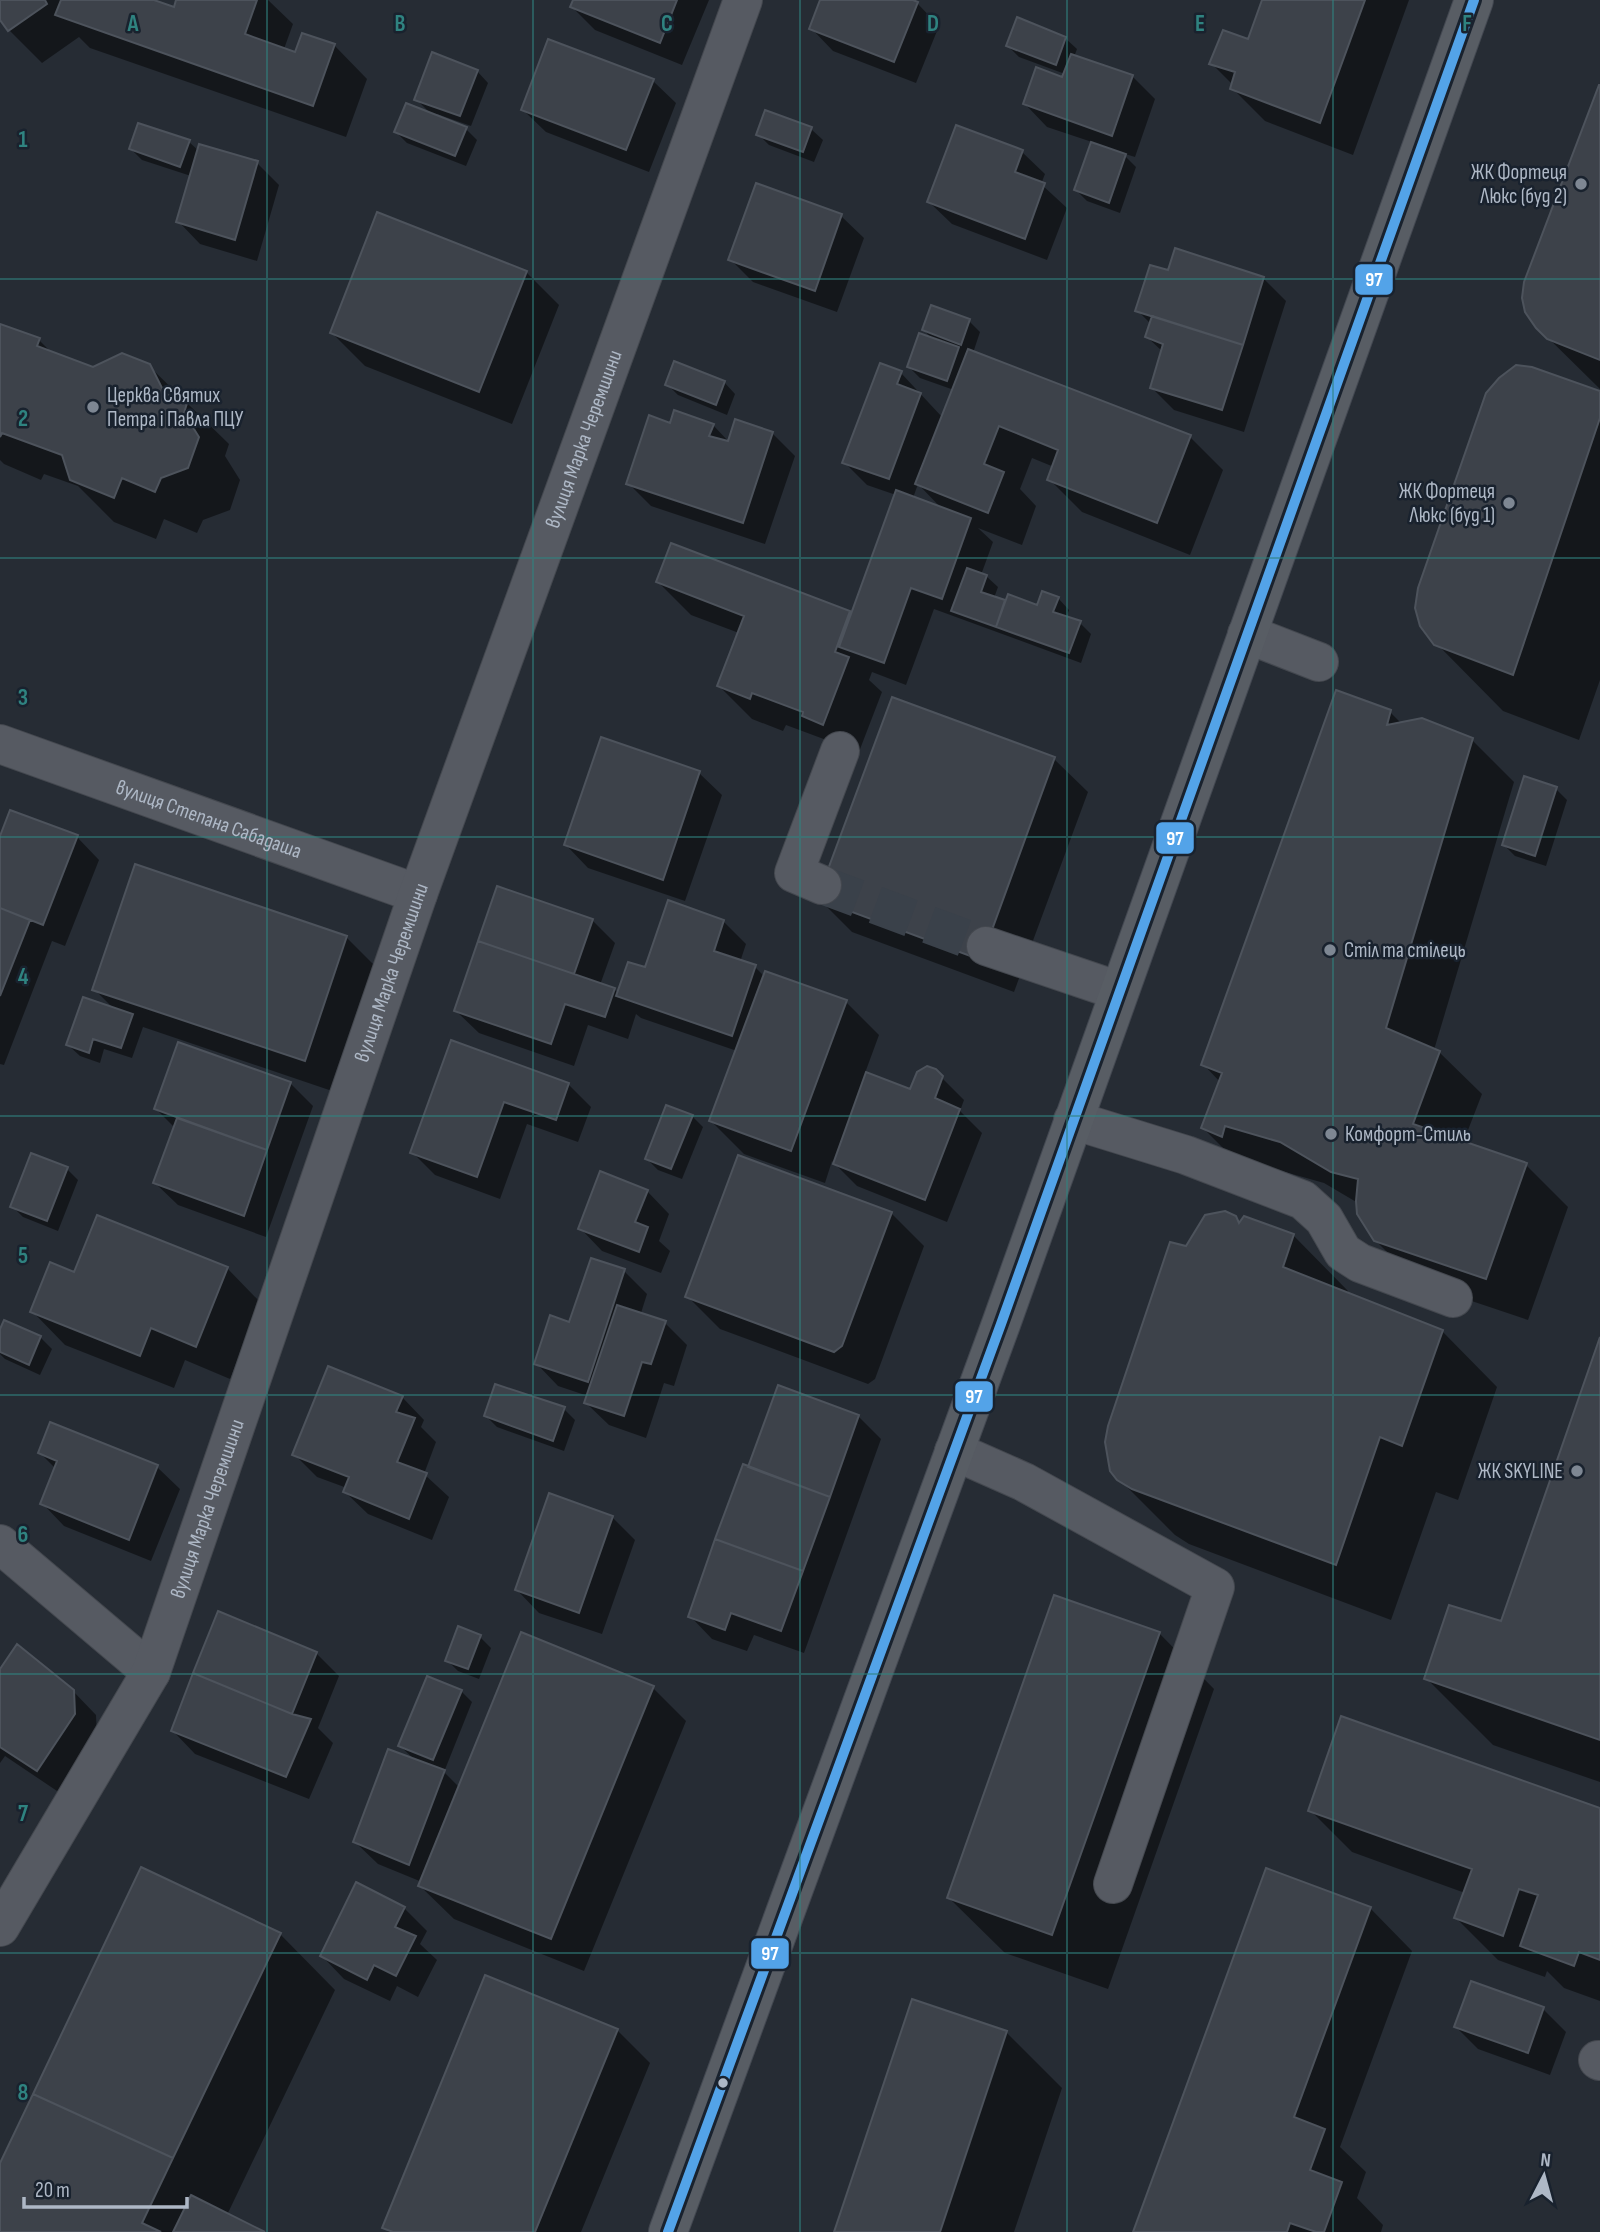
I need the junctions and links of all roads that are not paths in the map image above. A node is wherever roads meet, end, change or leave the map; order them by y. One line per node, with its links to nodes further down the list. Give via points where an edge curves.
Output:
1 (743, 0): 8 (street, вулиця Марка Черемшини)
2 (1474, 0): 3 (main road)
3 (1247, 634): 4 (street); 10 (main road)
4 (1319, 662)
5 (0, 744): 8 (street, вулиця Степана Сабадаша)
6 (840, 751): 7 (street, via 794,873)
7 (822, 884)
8 (418, 894): 15 (street, вулиця Марка Черемшини)
9 (986, 946): 10 (street)
10 (1119, 991): 11 (main road)
11 (1073, 1120): 12 (street, via 1186,1155 1303,1200 1324,1219 1343,1252 1360,1264); 13 (main road)
12 (1453, 1298)
13 (954, 1451): 16 (street, via 1024,1482 1214,1587); 18 (main road)
14 (0, 1544): 15 (street)
15 (151, 1672): 17 (street, вулиця Марка Черемшини)
16 (1113, 1884)
17 (0, 1927)
18 (667, 2232)

